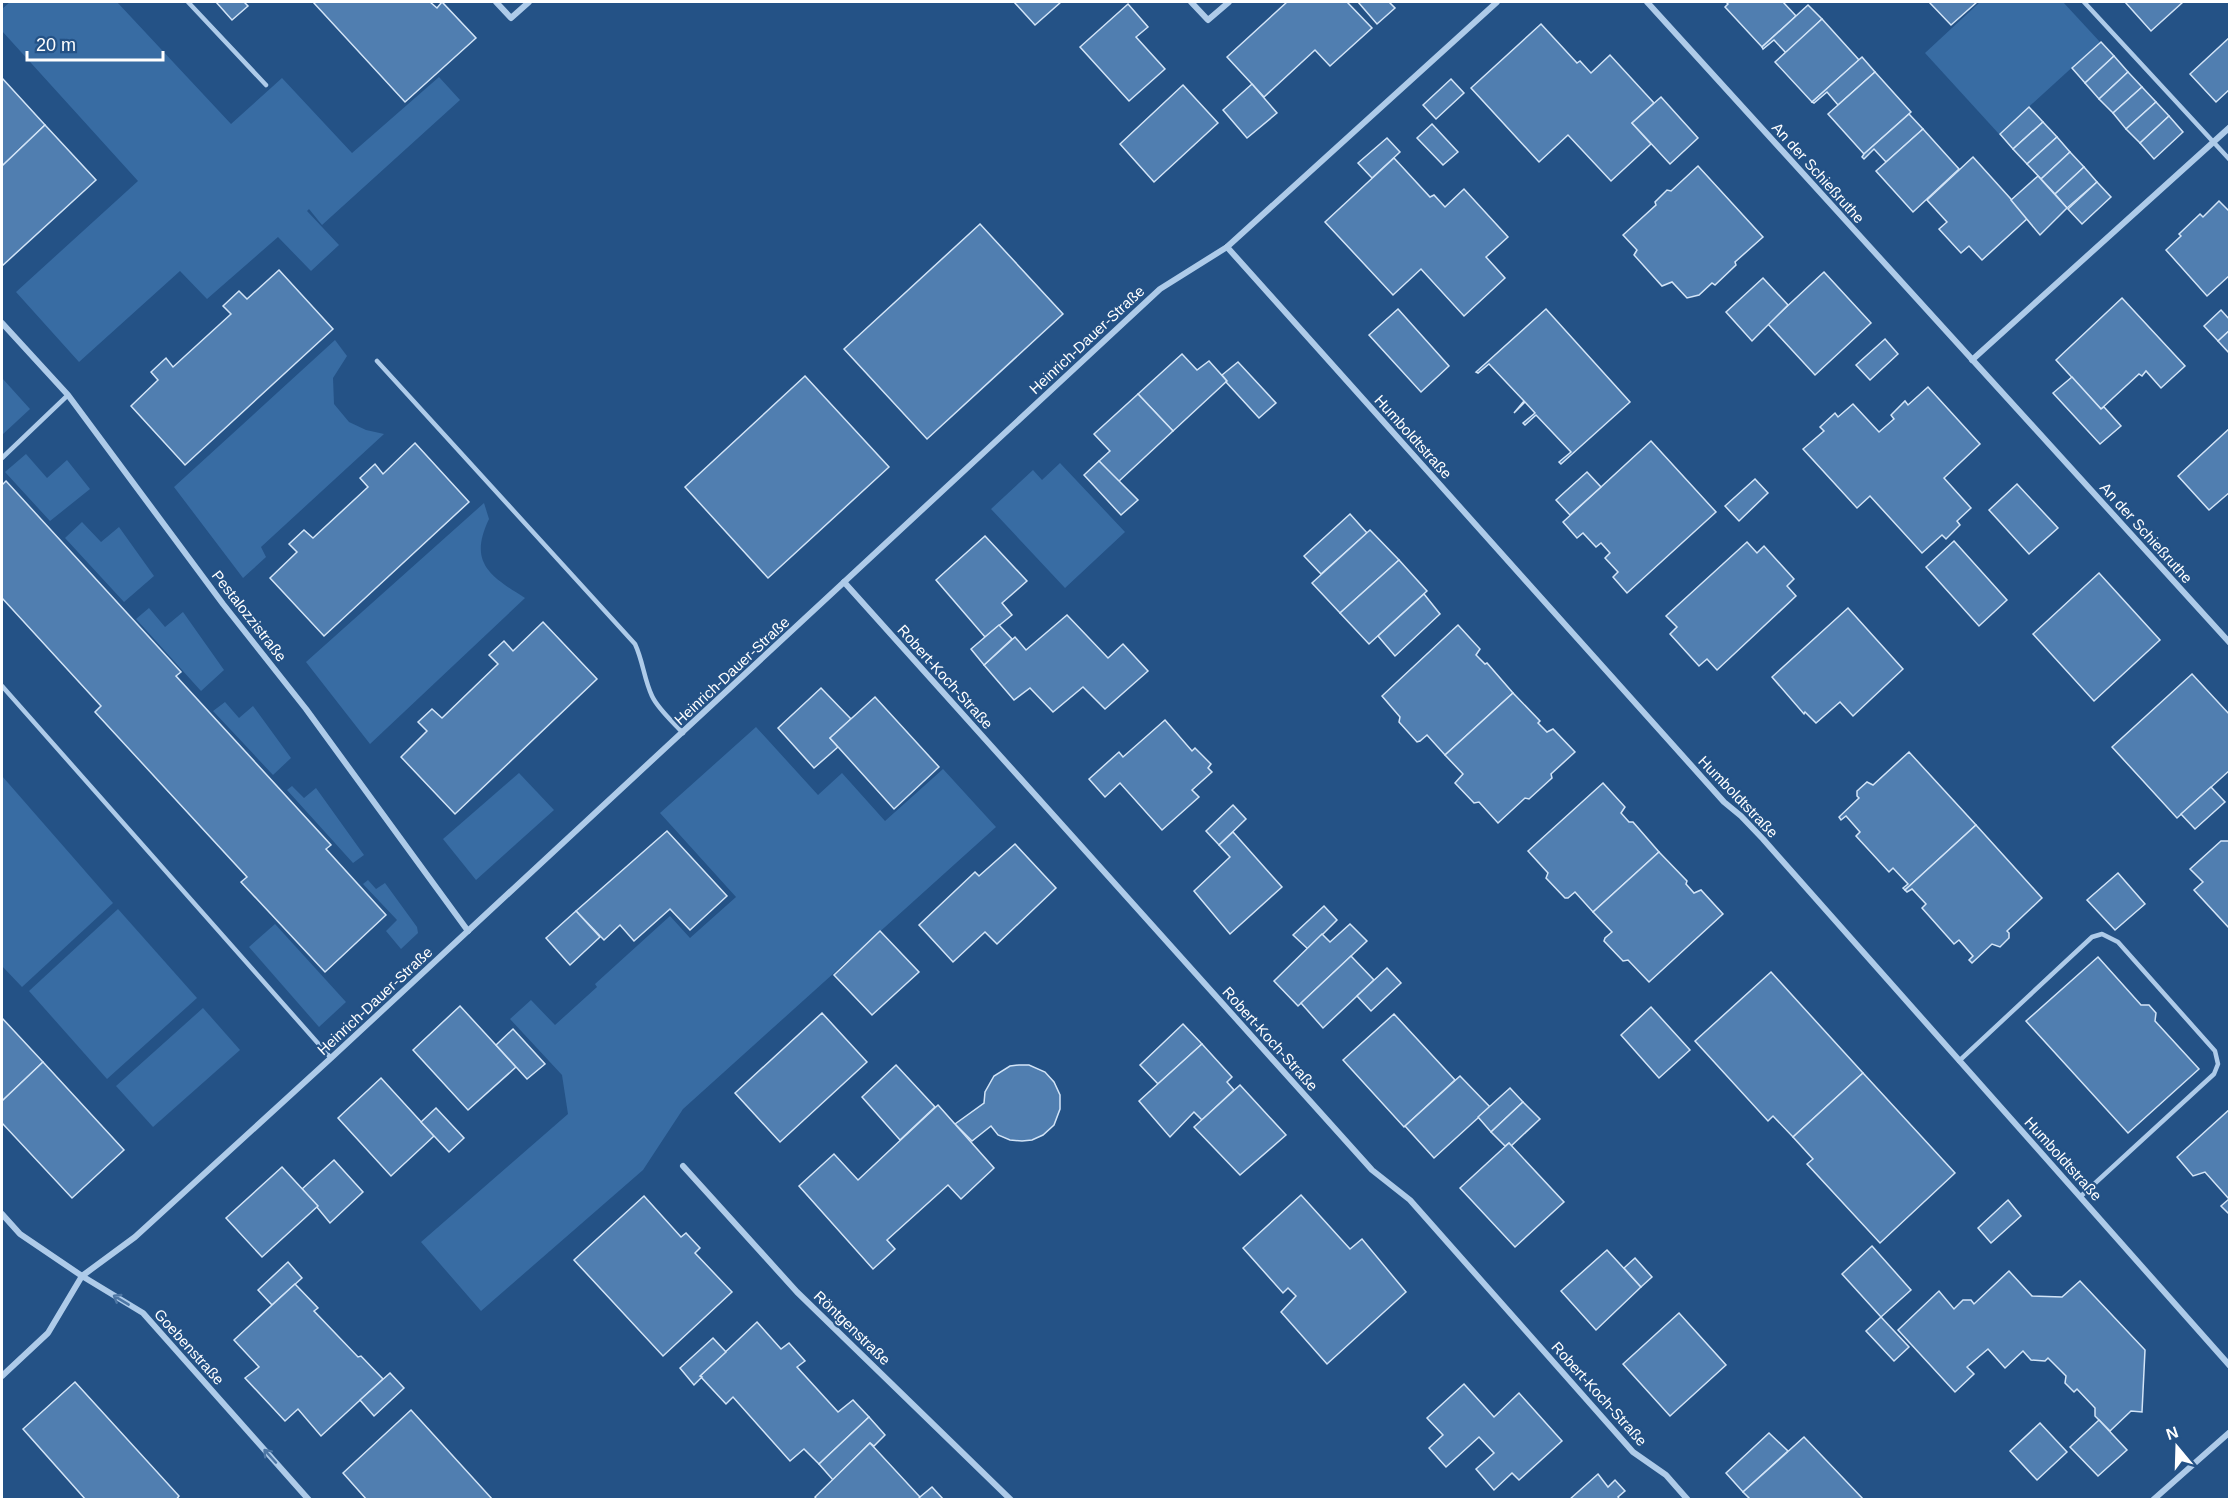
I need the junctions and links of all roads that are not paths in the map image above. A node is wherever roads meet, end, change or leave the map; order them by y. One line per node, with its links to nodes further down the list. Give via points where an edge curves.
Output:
1 (188, 2): 9 (lane)
2 (496, 2): 3 (street, via 510,18)
3 (529, 2)
4 (1191, 2): 5 (street, via 1208,21)
5 (1230, 2)
6 (1497, 2): 13 (street, Heinrich-Dauer-Straße)
7 (1647, 2): 16 (street, An der Schießruthe)
8 (2084, 2): 11 (lane)
9 (266, 86)
10 (2229, 127): 11 (street)
11 (2214, 142): 12 (lane); 16 (street)
12 (2229, 160)
13 (1227, 247): 19 (street, Heinrich-Dauer-Straße, via 1160,289); 25 (street, Humboldtstraße)
14 (2, 323): 17 (street, Pestalozzistraße)
15 (377, 360): 22 (lane, via 635,644 653,699)
16 (1972, 360): 20 (street, An der Schießruthe)
17 (68, 395): 18 (lane); 23 (street, Pestalozzistraße)
18 (2, 458)
19 (844, 582): 22 (street, Heinrich-Dauer-Straße); 35 (street, Robert-Koch-Straße, via 1371,1170 1410,1200 1633,1452 1666,1475)
20 (2229, 643)
21 (2, 686): 24 (lane)
22 (683, 733): 23 (street, Heinrich-Dauer-Straße)
23 (468, 931): 24 (street, Heinrich-Dauer-Straße)
24 (331, 1058): 29 (street, Heinrich-Dauer-Straße, via 135,1237)
25 (1959, 1061): 27 (street, Humboldtstraße); 27 (lane, via 2092,937 2102,934 2118,942 2215,1051 2218,1064 2214,1074)
26 (683, 1167): 34 (street, Röntgenstraße, via 797,1292)
27 (2080, 1197): 30 (street, Humboldtstraße)
28 (2, 1214): 29 (street, Goebenstraße, via 20,1234)
29 (81, 1276): 31 (street, Heinrich-Dauer-Straße, via 48,1333); 33 (street, Goebenstraße, one-way to 29, via 143,1313)
30 (2229, 1366)
31 (2, 1376)
32 (2229, 1431): 36 (street)
33 (309, 1500)
34 (1011, 1500)
35 (1688, 1500)
36 (2153, 1500)

